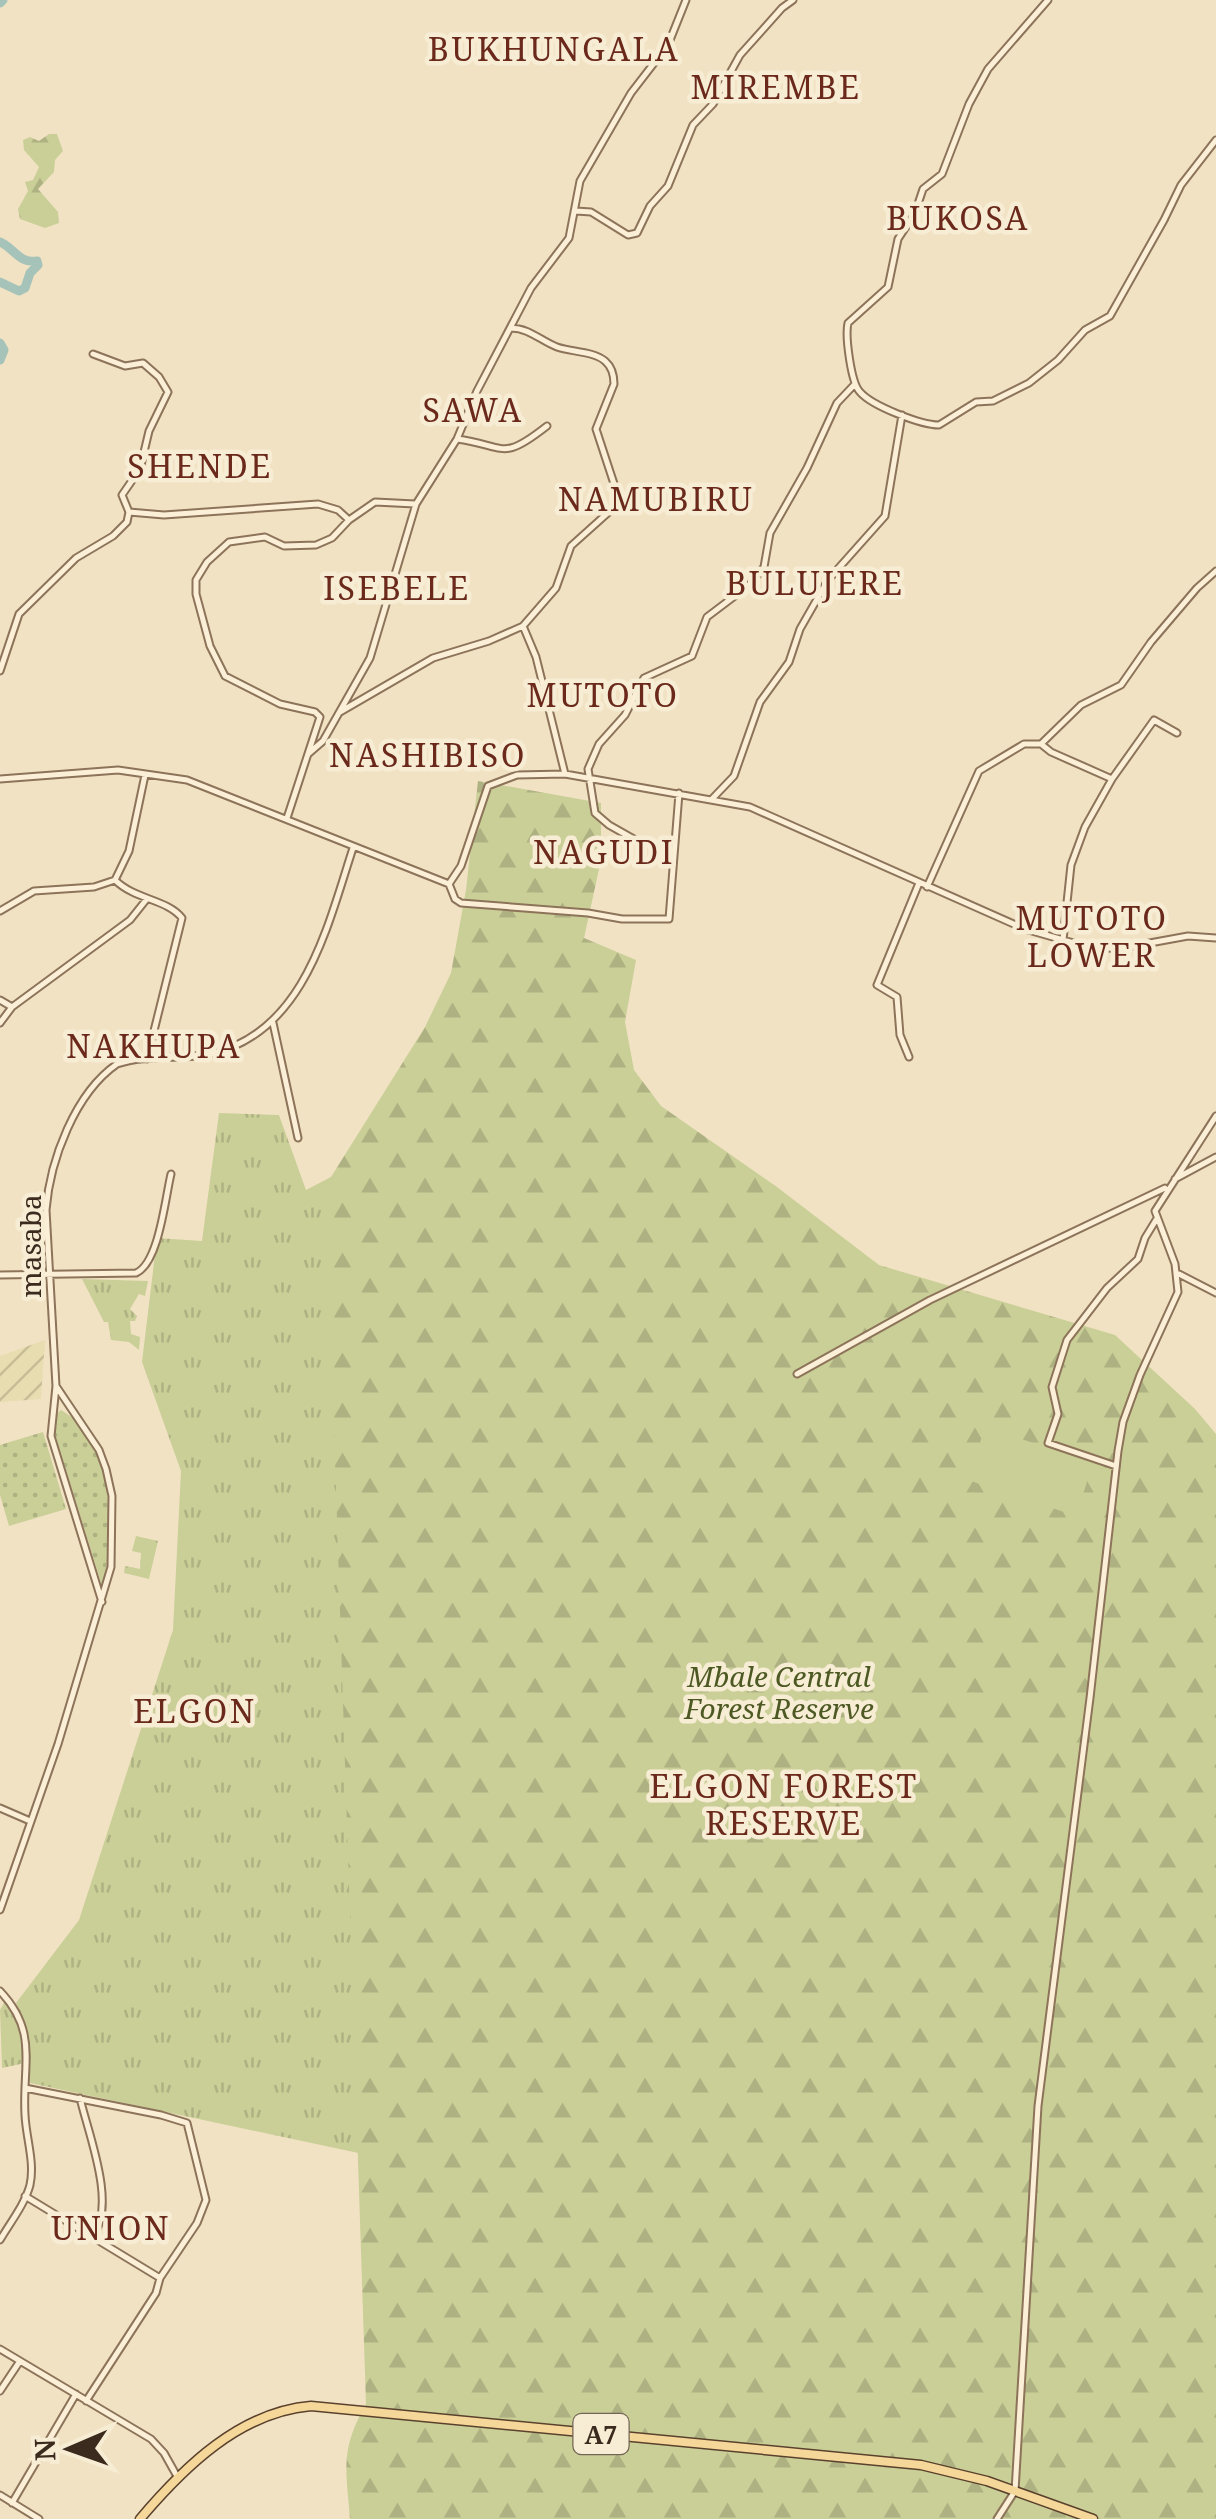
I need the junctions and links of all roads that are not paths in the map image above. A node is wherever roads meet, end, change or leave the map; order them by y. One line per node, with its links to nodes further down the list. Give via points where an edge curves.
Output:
1 (686, 0): 5 (street, via 668,45 580,181)
2 (793, 0): 5 (street, via 740,55 693,125 668,186 637,232 628,235 590,212)
3 (1048, 0): 8 (street, via 988,69 942,174 924,189 898,239 888,287 848,323)
4 (1216, 140): 9 (street, via 1181,184 1110,316 1085,330 1038,376 993,401 976,402 939,426)
5 (576, 212): 6 (street, via 569,238)
6 (511, 328): 11 (street); 16 (street, via 608,364 614,381 596,429 620,500 571,546 556,588)
7 (93, 354): 13 (street, via 125,366 140,362 167,389 140,470 122,496)
8 (855, 384): 9 (street, via 865,397); 24 (street, via 837,403 770,533 761,572 707,616 692,656 644,678 625,715 599,744)
9 (902, 415): 28 (street, via 885,516 828,580 789,662 760,702 734,776)
10 (546, 426): 11 (street, via 508,450)
11 (457, 439): 12 (street)
12 (416, 504): 14 (street, via 375,502); 18 (street, via 370,658)
13 (130, 512): 14 (street, via 318,504); 17 (street, via 122,529 76,558 19,614)
14 (348, 520): 21 (street, via 316,545 284,546 266,538 229,542 196,580 210,646 225,676 320,717)
15 (1216, 571): 20 (street, via 1121,685 1081,705)
16 (523, 626): 18 (street, via 432,658); 23 (street)
17 (0, 670)
18 (337, 714): 21 (street)
19 (1177, 732): 25 (street, via 1154,720)
20 (1041, 744): 25 (street); 35 (street, via 1024,744 976,775)
21 (308, 754): 29 (street)
22 (145, 773): 26 (street); 29 (street, via 193,782); 32 (street, via 129,851)
23 (565, 774): 24 (street); 33 (street, via 517,775 488,786)
24 (588, 778): 27 (street); 30 (street, via 598,816)
25 (1112, 778): 39 (street, via 1073,859)
26 (0, 779)
27 (679, 793): 28 (street); 33 (street, via 669,919 461,903)
28 (712, 799): 34 (street, via 758,809)
29 (287, 820): 31 (street)
30 (638, 842)
31 (353, 848): 33 (street); 43 (street, masaba, via 310,967)
32 (115, 880): 36 (street); 37 (street, via 29,892)
33 (449, 884)
34 (919, 884): 35 (street); 44 (street, via 877,985 897,997)
35 (927, 887): 39 (street)
36 (146, 899): 41 (street, via 130,920); 45 (street, via 182,918)
37 (0, 911)
38 (1216, 938): 39 (street, via 1188,936 1116,949)
39 (1063, 940)
40 (0, 1000): 41 (street)
41 (12, 1007): 42 (street)
42 (0, 1023)
43 (274, 1023): 45 (street, masaba, via 213,1053); 47 (street)
44 (909, 1057)
45 (147, 1060): 54 (street, masaba, via 111,1068 76,1115 49,1184)
46 (1216, 1116): 50 (street)
47 (298, 1138)
48 (1216, 1157): 50 (street)
49 (171, 1174): 54 (street, via 152,1258 143,1270)
50 (1170, 1183): 51 (street); 56 (street, via 930,1300)
51 (1156, 1220): 52 (street); 60 (street, via 1138,1258 1066,1340 1052,1387 1058,1414 1048,1443)
52 (1178, 1273): 55 (street); 60 (street, via 1176,1300 1127,1410)
53 (0, 1275): 54 (street)
54 (48, 1276): 57 (street, masaba)
55 (1216, 1293)
56 (798, 1374)
57 (56, 1386): 58 (street); 59 (street)
58 (69, 1408): 59 (street); 61 (street, via 99,1450 112,1496 111,1567)
59 (52, 1411): 61 (street, via 55,1455)
60 (1116, 1466): 78 (street, via 1038,2106)
61 (102, 1602): 63 (street)
62 (0, 1808): 63 (street)
63 (30, 1821): 64 (street)
64 (0, 1910)
65 (0, 1990): 66 (street, via 23,2026)
66 (25, 2088): 67 (street); 68 (street, via 32,2168)
67 (80, 2098): 69 (street, via 103,2194); 71 (street, via 183,2120 190,2128 206,2200)
68 (25, 2196): 69 (street); 70 (street)
69 (93, 2235): 71 (street)
70 (0, 2240)
71 (160, 2278): 76 (street)
72 (0, 2350): 73 (street)
73 (20, 2361): 74 (street); 75 (street)
74 (0, 2391)
75 (76, 2394): 76 (street); 80 (street)
76 (86, 2401): 77 (street, via 151,2439)
77 (178, 2478): 78 (main road, A7, via 258,2418 322,2406 888,2460); 82 (main road, A7)
78 (1015, 2490): 83 (street); 84 (main road, A7)
79 (0, 2496): 80 (street)
80 (12, 2503): 81 (street)
81 (39, 2519)
82 (140, 2519)
83 (997, 2519)
84 (1093, 2519)

